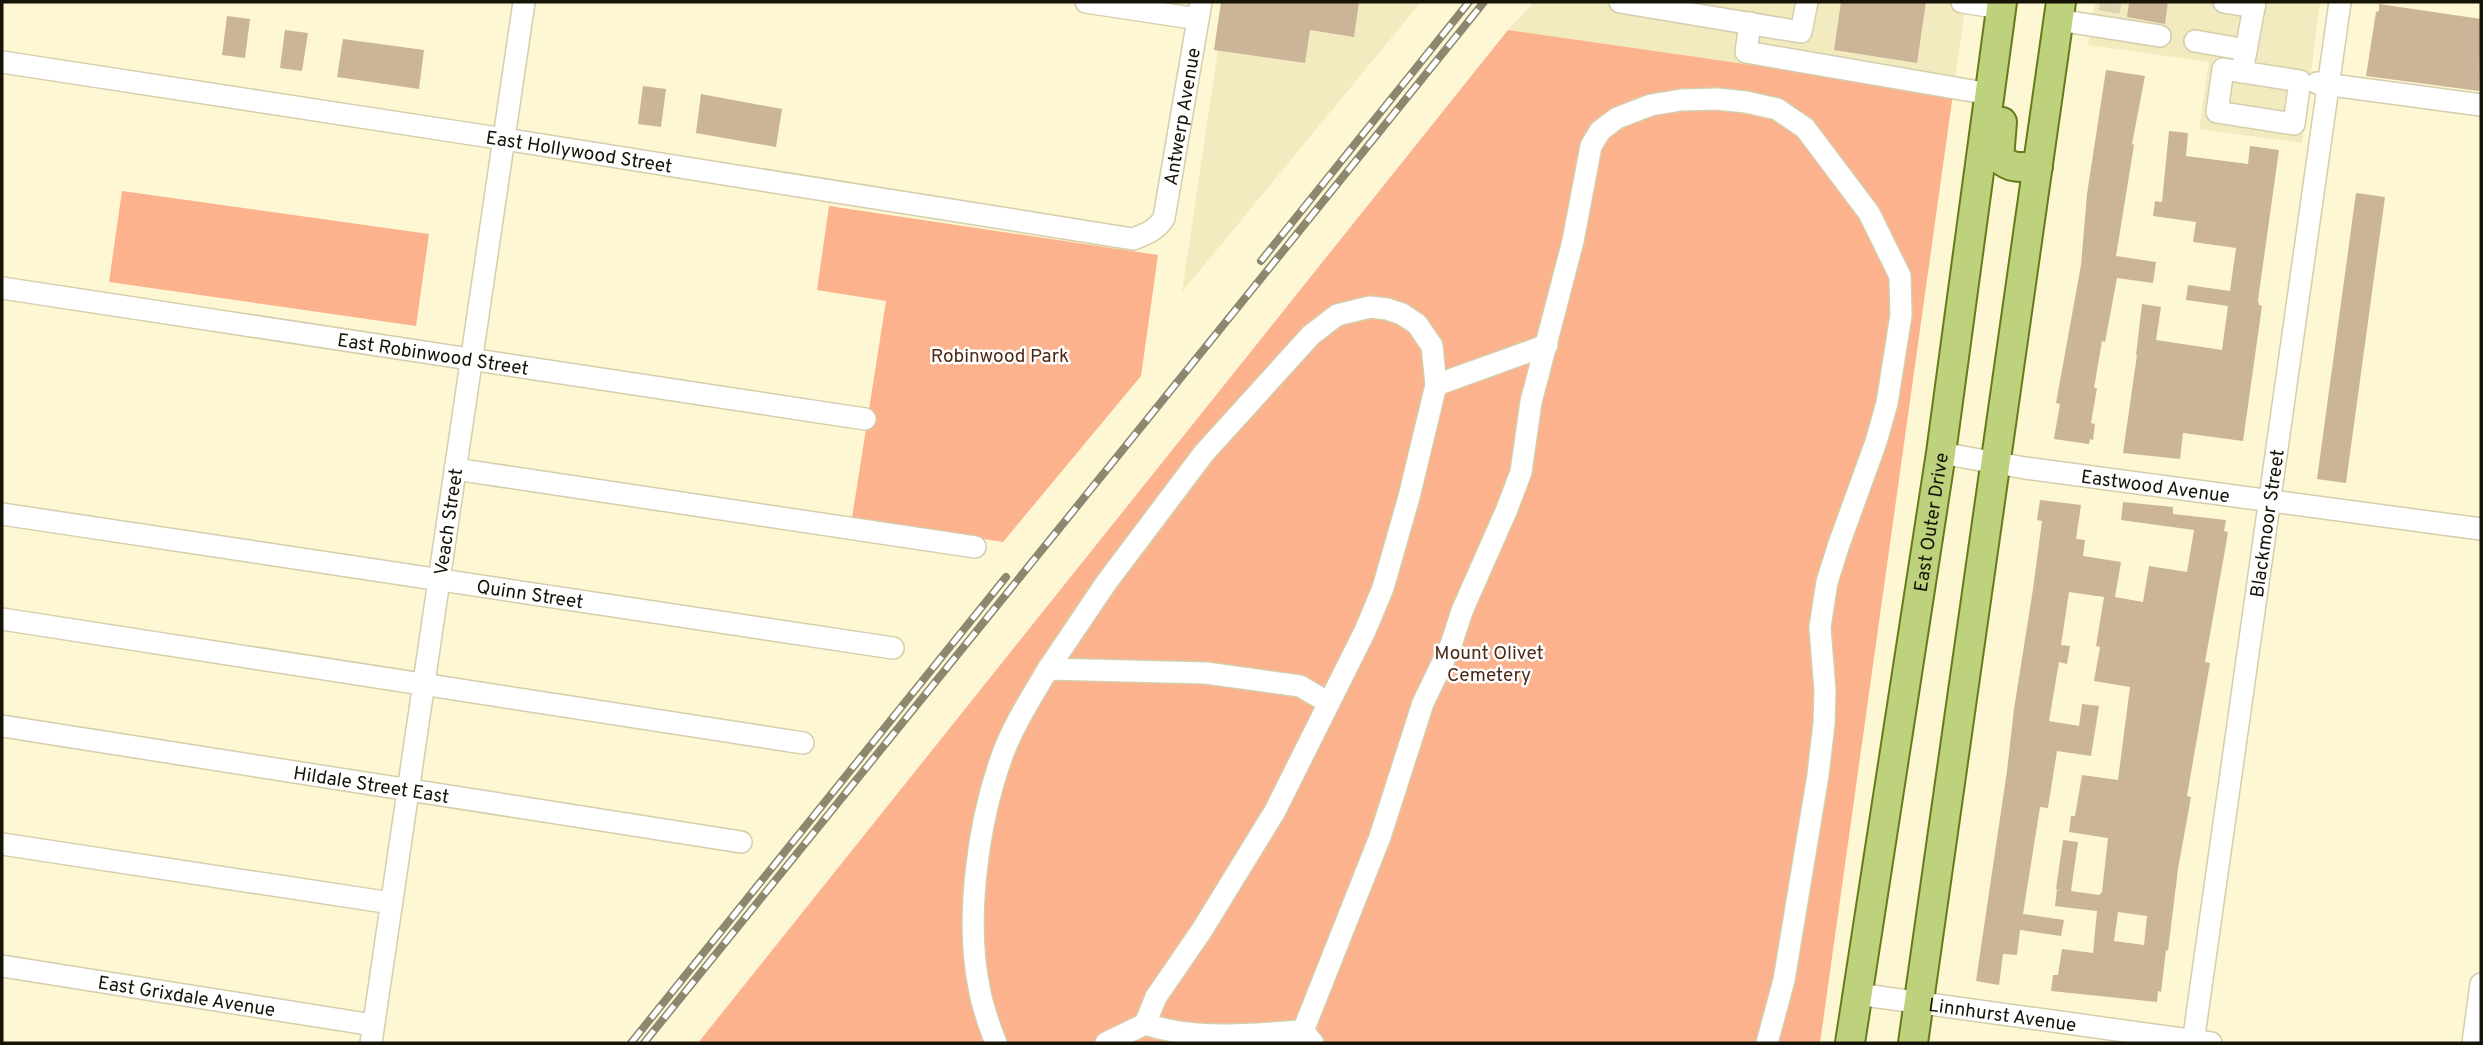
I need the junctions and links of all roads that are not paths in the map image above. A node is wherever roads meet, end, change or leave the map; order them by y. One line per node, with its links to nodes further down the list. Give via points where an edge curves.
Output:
1 (524, 2): 22 (street, Veach Street)
2 (1086, 2): 10 (street)
3 (1620, 2): 12 (street)
4 (1807, 2): 12 (street, via 1801,32)
5 (1962, 2): 9 (street)
6 (2224, 2): 8 (street)
7 (2340, 2): 19 (street, Blackmoor Street)
8 (2254, 4): 15 (street)
9 (2002, 8): 20 (main road, East Outer Drive); 23 (main road, via 2010,65 1999,158 2013,167)
10 (1200, 10): 24 (street, Antwerp Avenue, via 1167,208 1161,225)
11 (2060, 11): 13 (street, via 2108,19); 23 (main road)
12 (1750, 23): 20 (street, via 1746,52)
13 (2160, 36)
14 (2195, 41): 15 (street)
15 (2246, 50): 17 (street)
16 (2, 62): 22 (street, East Hollywood Street)
17 (2242, 72): 18 (street); 18 (street, via 2223,69 2217,112 2294,124)
18 (2301, 80): 19 (street)
19 (2329, 84): 21 (street); 33 (street, Blackmoor Street)
20 (1990, 94): 30 (main road, East Outer Drive)
21 (2481, 105)
22 (504, 139): 24 (street, East Hollywood Street, via 1133,239); 27 (street, Veach Street)
23 (2038, 166): 31 (main road)
24 (1155, 228)
25 (2, 288): 27 (street, East Robinwood Street)
26 (1547, 345): 28 (street); 55 (street, via 1531,402 1521,472 1423,704); 59 (street, via 1591,146 1616,118 1651,105 1681,100 1746,102 1777,109 1805,128 1869,213 1900,276 1901,315 1887,403 1827,582 1820,627 1825,691 1818,775 1784,980)
27 (471, 359): 29 (street, East Robinwood Street); 32 (street, Veach Street)
28 (1436, 385): 40 (street, via 1432,346 1417,324 1402,314 1370,307 1337,315 1322,325 1204,453); 42 (street, via 1383,588)
29 (864, 419)
30 (1941, 453): 31 (street, Eastwood Avenue); 51 (main road, East Outer Drive)
31 (1996, 462): 33 (street, Eastwood Avenue); 52 (main road)
32 (455, 468): 36 (street); 37 (street, Veach Street)
33 (2270, 501): 35 (street, Eastwood Avenue); 56 (street, Blackmoor Street)
34 (2, 514): 37 (street, Quinn Street)
35 (2481, 529)
36 (975, 547)
37 (439, 579): 39 (street, Quinn Street); 41 (street, Veach Street)
38 (2, 619): 41 (street)
39 (892, 648)
40 (1048, 669): 42 (street, via 1206,673 1300,686); 57 (street, via 1002,757 985,812 977,868 973,932 978,987)
41 (423, 684): 44 (street); 45 (street, Veach Street)
42 (1329, 703): 53 (street, via 1275,811 1156,997)
43 (2, 726): 45 (street, Hildale Street East)
44 (803, 743)
45 (407, 789): 46 (street, Hildale Street East); 48 (street, Veach Street)
46 (741, 842)
47 (2, 844): 48 (street)
48 (391, 903): 54 (street, Veach Street)
49 (2, 967): 54 (street, East Grixdale Avenue)
50 (2481, 984): 62 (street)
51 (1857, 994): 52 (street, Linnhurst Avenue); 60 (main road, East Outer Drive)
52 (1919, 1003): 56 (street, Linnhurst Avenue); 61 (main road)
53 (1145, 1024): 55 (street, via 1204,1036); 58 (street)
54 (372, 1034)
55 (1308, 1037)
56 (2199, 1042)
57 (996, 1043)
58 (1106, 1043)
59 (1767, 1043)
60 (1850, 1043)
61 (1913, 1043)
62 (2473, 1043)

